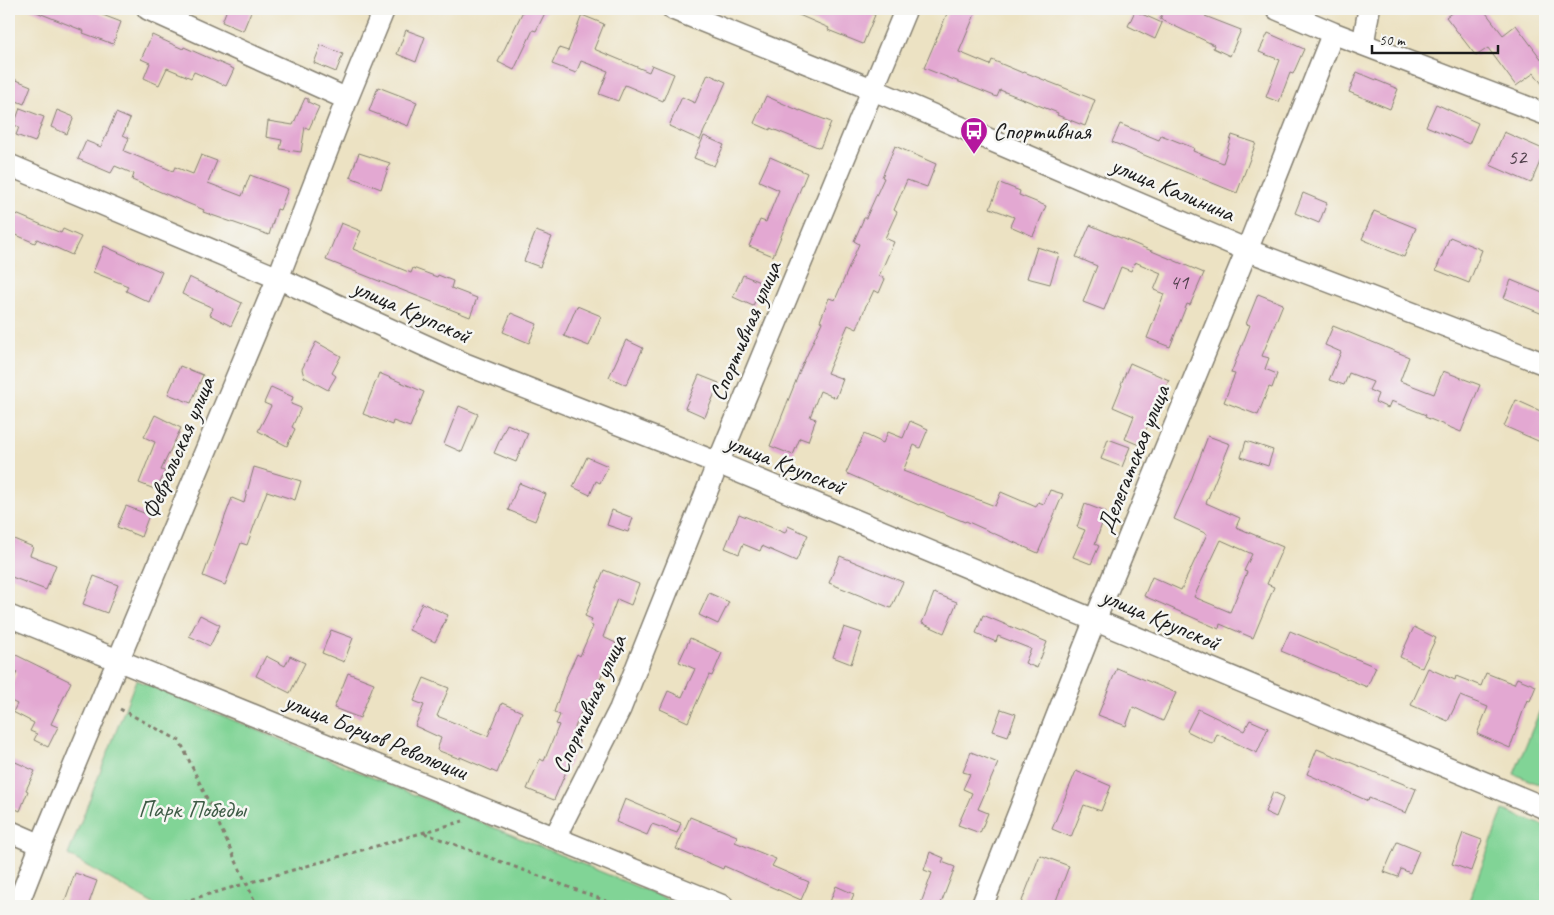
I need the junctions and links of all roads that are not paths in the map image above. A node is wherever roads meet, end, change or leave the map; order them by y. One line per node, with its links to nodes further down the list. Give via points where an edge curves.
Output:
1 (148, 9): 10 (street)
2 (384, 9): 10 (street, Февральская улица)
3 (672, 9): 9 (street, улица Калинина)
4 (906, 9): 9 (street, Спортивная улица)
5 (1278, 9): 7 (street)
6 (1369, 9): 8 (street)
7 (1333, 32): 8 (street); 13 (street, Делегатская улица)
8 (1363, 44): 11 (street)
9 (874, 90): 13 (street, улица Калинина); 16 (street, Спортивная улица)
10 (347, 99): 14 (street, Февральская улица)
11 (1545, 114)
12 (9, 165): 14 (street, улица Крупской)
13 (1247, 250): 15 (street, улица Калинина); 18 (street, Делегатская улица)
14 (278, 278): 16 (street, улица Крупской, via 465,364); 19 (street, Февральская улица)
15 (1545, 364)
16 (718, 464): 18 (street, улица Крупской); 22 (street, Спортивная улица, via 620,709)
17 (9, 616): 19 (street, улица Борцов Революции)
18 (1095, 620): 20 (street, улица Крупской); 26 (street, Делегатская улица)
19 (118, 661): 22 (street, улица Борцов Революции); 23 (street, Февральская улица)
20 (1545, 808)
21 (9, 831): 23 (street)
22 (556, 837): 25 (street, улица Борцов Революции)
23 (41, 845): 24 (street, Февральская улица)
24 (17, 906)
25 (723, 906)
26 (982, 906)

